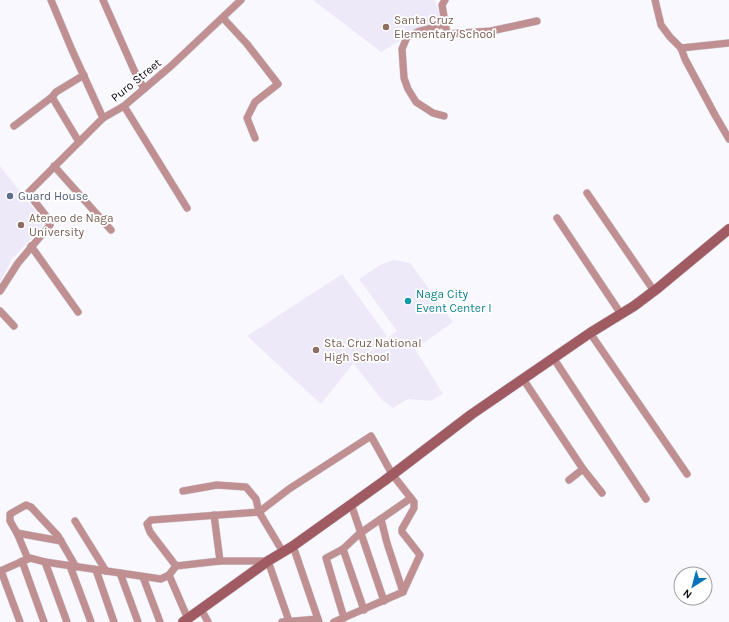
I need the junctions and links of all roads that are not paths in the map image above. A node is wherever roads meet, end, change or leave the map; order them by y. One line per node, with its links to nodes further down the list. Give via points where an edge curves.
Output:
1 (52, 0): 11 (street)
2 (102, 0): 12 (street)
3 (241, 0): 6 (street, Puro Street)
4 (445, 0): 8 (street, via 442,5)
5 (655, 0): 10 (street, via 661,25)
6 (223, 18): 12 (street, Puro Street); 18 (street, via 278,84 255,102 247,118)
7 (537, 21): 8 (street, via 491,31 447,34)
8 (445, 24): 15 (street, via 420,31 407,38 402,49 404,78 416,102 433,113)
9 (729, 43): 10 (street)
10 (681, 48): 19 (street)
11 (84, 75): 13 (street); 16 (street)
12 (144, 89): 14 (street, Puro Street)
13 (52, 97): 17 (street); 20 (street)
14 (124, 106): 16 (street, Puro Street); 23 (street)
15 (444, 116)
16 (103, 118): 20 (street, Puro Street)
17 (14, 126)
18 (255, 138)
19 (729, 139)
20 (79, 142): 21 (street, Puro Street)
21 (54, 166): 26 (street); 27 (street, Puro Street, via 28,193 50,225)
22 (587, 193): 29 (street)
23 (187, 208)
24 (557, 218): 32 (street)
25 (729, 229): 29 (street)
26 (110, 230)
27 (31, 246): 28 (street); 31 (street)
28 (0, 291)
29 (654, 291): 32 (street)
30 (0, 311): 33 (street)
31 (78, 312)
32 (621, 314): 34 (street)
33 (14, 326)
34 (590, 333): 35 (street); 39 (street)
35 (554, 359): 36 (street); 44 (street)
36 (523, 379): 37 (street); 38 (street)
37 (583, 469): 40 (street); 42 (street)
38 (392, 474): 43 (street); 45 (street); 46 (street, via 371,436)
39 (687, 474)
40 (569, 480)
41 (183, 491): 46 (street, via 217,486 246,487 256,499)
42 (602, 493)
43 (411, 498): 48 (street); 68 (street, via 414,508 402,532 420,555)
44 (646, 499)
45 (351, 504): 50 (street); 53 (street)
46 (259, 512): 47 (street); 55 (street)
47 (214, 515): 59 (street); 61 (street, via 151,520 147,524 150,532)
48 (381, 519): 50 (street); 68 (street)
49 (75, 521): 64 (street)
50 (362, 533): 54 (street); 69 (street)
51 (17, 534): 52 (street); 52 (street, via 10,521 10,514 26,505 31,507); 56 (street)
52 (61, 541): 60 (street)
53 (293, 546): 55 (street); 75 (street)
54 (343, 549): 71 (street); 72 (street, via 326,558)
55 (283, 552): 57 (street)
56 (25, 560): 58 (street, via 30,558); 63 (street); 77 (street)
57 (268, 560): 59 (street); 70 (street); 74 (street)
58 (45, 562): 60 (street); 78 (street)
59 (220, 562): 61 (street)
60 (73, 566): 62 (street); 79 (street)
61 (176, 566): 66 (street)
62 (96, 570): 64 (street); 80 (street)
63 (0, 571): 76 (street)
64 (106, 571): 65 (street)
65 (120, 573): 67 (street); 81 (street)
66 (169, 575): 67 (street, via 161,579); 73 (street)
67 (143, 577): 82 (street)
68 (403, 592): 69 (street)
69 (384, 601): 71 (street)
70 (201, 609): 73 (street); 83 (street)
71 (364, 610): 72 (street)
72 (344, 618): 84 (street)
73 (185, 620)
74 (286, 621): 75 (street)
75 (319, 621)
76 (20, 622)
77 (44, 622)
78 (67, 622)
79 (91, 622)
80 (114, 622)
81 (138, 622)
82 (160, 622)
83 (208, 622)
84 (334, 622)

